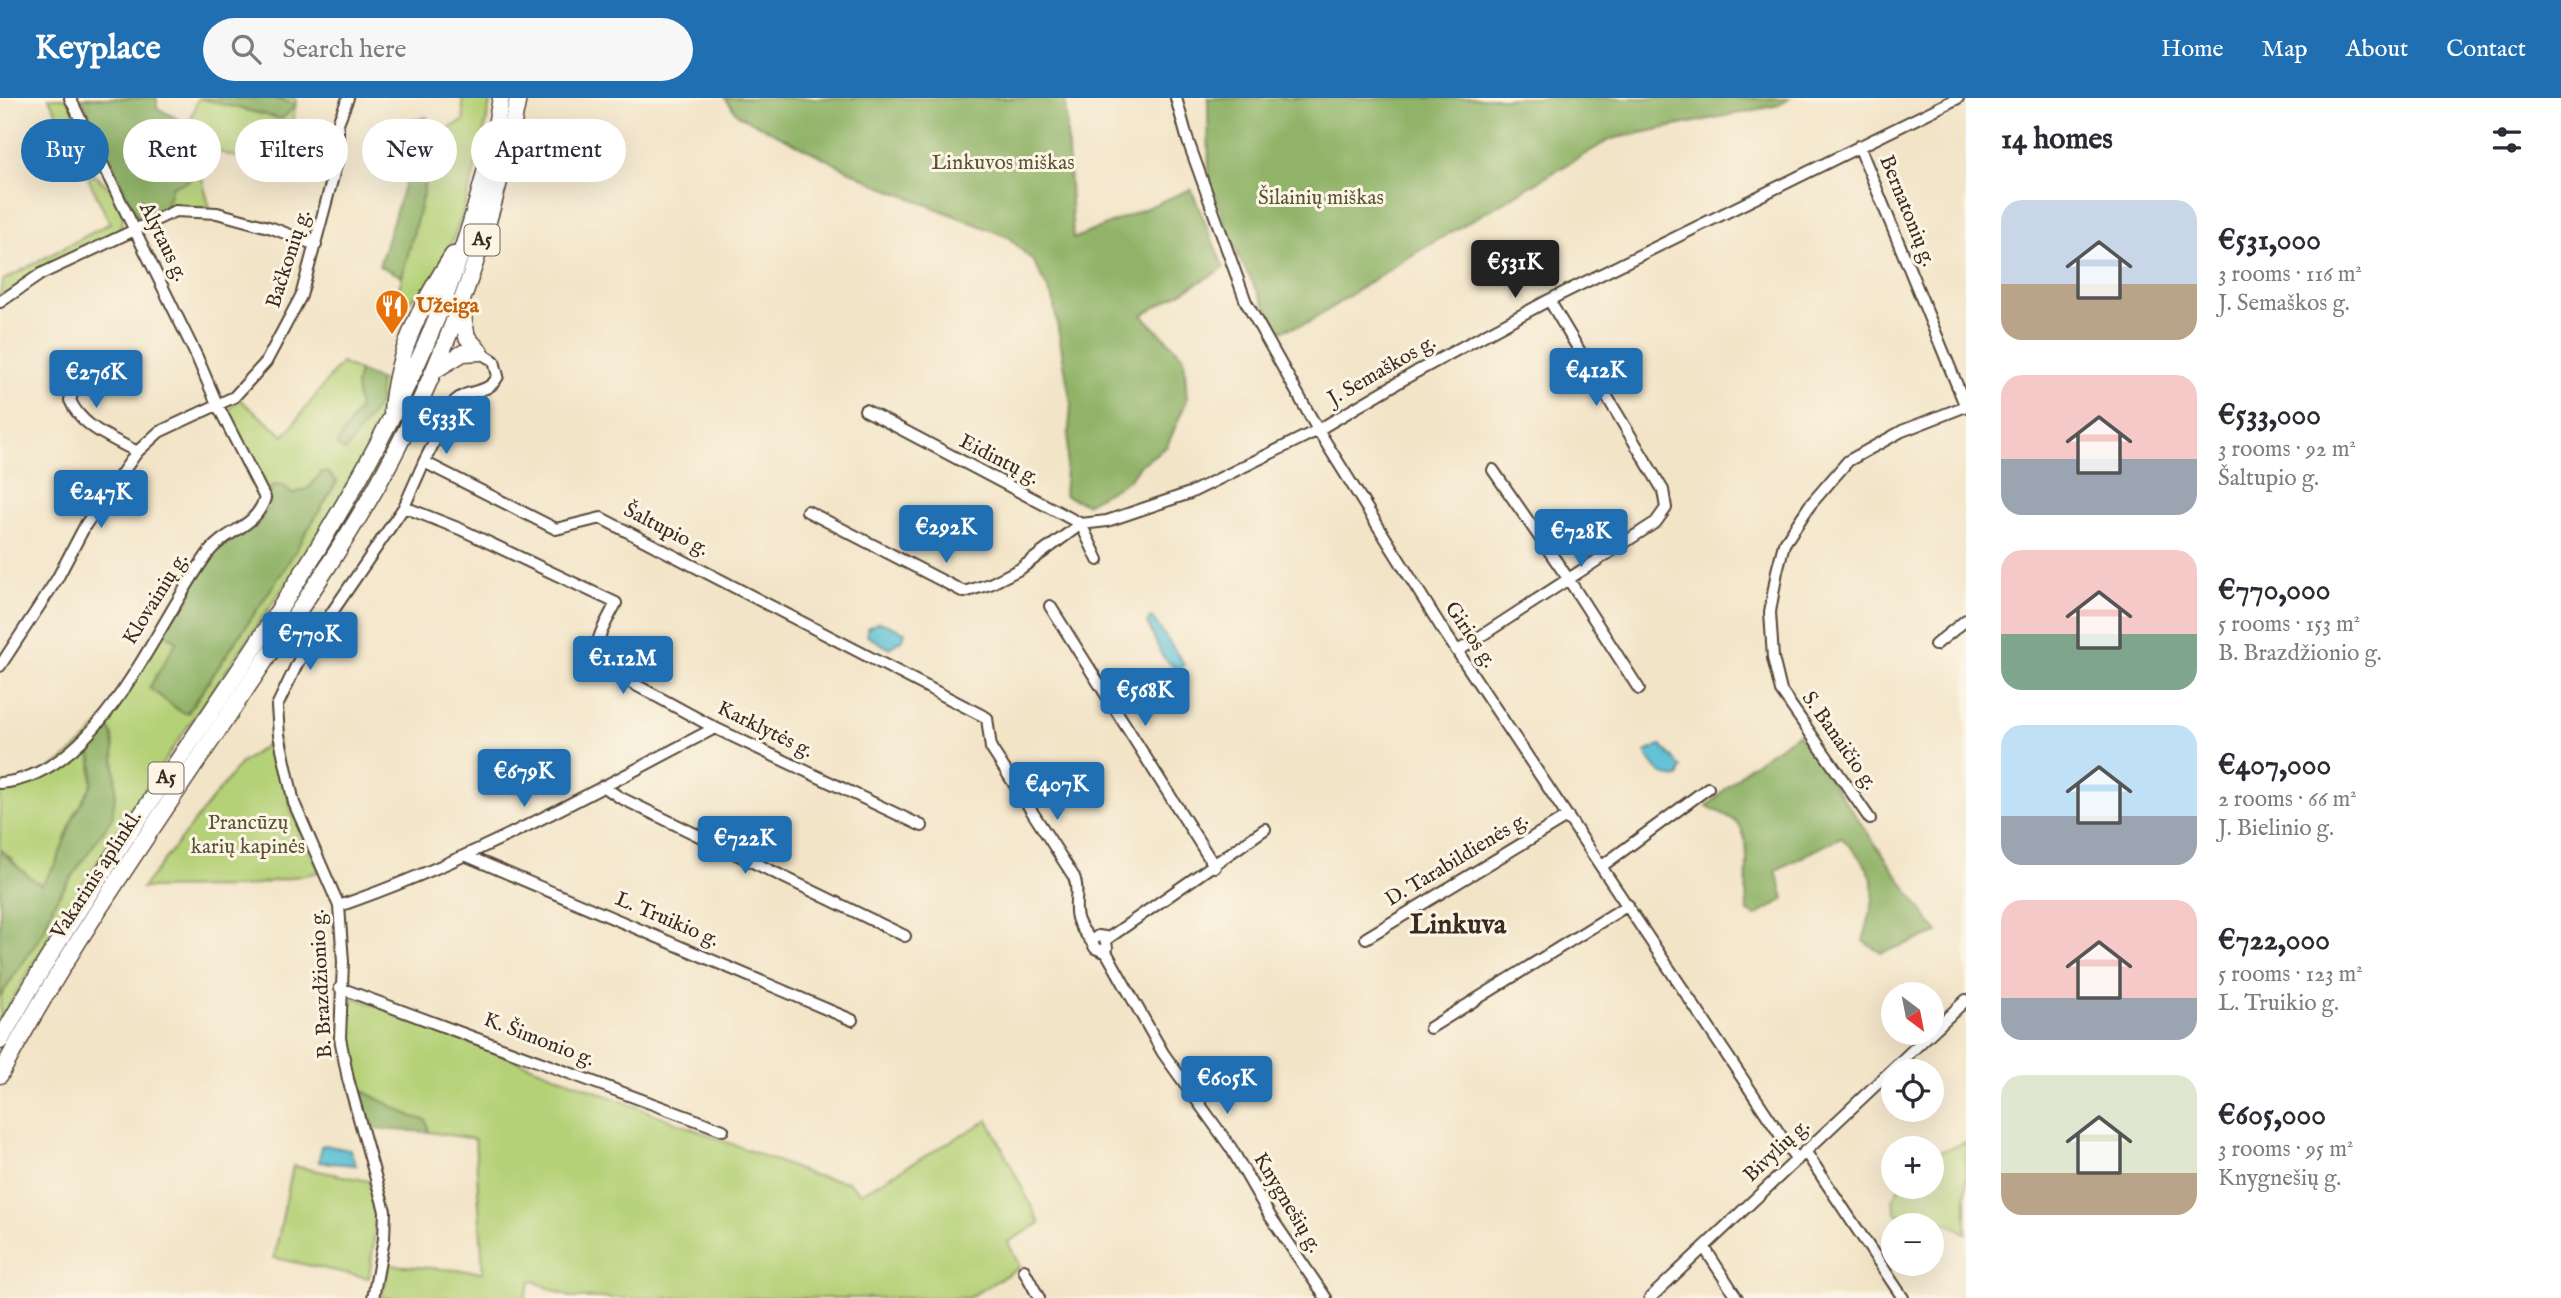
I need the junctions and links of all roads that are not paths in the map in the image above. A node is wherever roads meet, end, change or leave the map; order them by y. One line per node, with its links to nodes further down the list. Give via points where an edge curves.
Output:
1 (71, 98): 8 (street, Alytaus g.)
2 (348, 98): 9 (street, Bačkonių g., via 338,122 338,158)
3 (501, 98): 56 (highway, Vakarinis aplinkl. / A5, via 467,232 422,304 397,369 391,422 313,560 71,920)
4 (518, 98): 12 (highway, Vakarinis aplinkl. / A5, via 501,176)
5 (1176, 98): 19 (street, Girios g., via 1245,302)
6 (1958, 98): 7 (street, J. Semaškos g.)
7 (1859, 146): 10 (street, J. Semaškos g.); 17 (street, Bernatonių g.)
8 (135, 229): 9 (street, via 175,211 197,211 272,228); 11 (street, via 41,274); 16 (street, Alytaus g.)
9 (316, 245): 16 (street, Bačkonių g., via 301,296 266,362 234,397)
10 (1549, 300): 19 (street, J. Semaškos g.); 27 (street, via 1663,490 1667,508 1656,522)
11 (0, 302)
12 (461, 303): 13 (highway, via 467,337); 15 (highway, Vakarinis aplinkl. / A5)
13 (480, 352): 15 (highway, via 463,353); 21 (street, via 495,361 498,376 488,389 455,401)
14 (86, 355): 20 (street, via 70,400 75,413)
15 (433, 372): 58 (highway, Vakarinis aplinkl. / A5, via 351,530 89,924)
16 (216, 404): 20 (street, Bačkonių g., via 159,432); 35 (street, Klovainių g., via 261,486 265,498 260,513 210,551 83,742 41,772)
17 (1966, 406): 39 (street, S. Banaičio g., via 1902,431 1848,461 1784,544 1777,571 1770,612 1781,691)
18 (865, 410): 25 (street, Eidintų g.)
19 (1318, 430): 25 (street, J. Semaškos g., via 1190,493 1107,522); 31 (street, Girios g.)
20 (137, 452): 32 (street, Bačkonių g., via 86,524 57,579)
21 (424, 462): 23 (street, B. Brazdžionio g.); 49 (street, Šaltupio g., via 556,529 601,518 987,718 992,748 1074,877 1077,918)
22 (1493, 470): 27 (street)
23 (404, 507): 34 (street, Karklytės g., via 616,603 597,641 600,664); 46 (street, B. Brazdžionio g., via 298,662 277,706 294,803)
24 (807, 510): 25 (street, via 964,592 1020,569)
25 (1081, 524): 26 (street)
26 (1098, 560)
27 (1567, 577): 31 (street); 33 (street)
28 (1049, 606): 44 (street)
29 (1966, 620): 30 (street)
30 (1935, 645)
31 (1458, 651): 38 (street, Girios g.)
32 (0, 666)
33 (1639, 689)
34 (715, 728): 36 (street); 40 (street, Karklytės g.)
35 (0, 783)
36 (603, 786): 42 (street); 47 (street)
37 (1707, 788): 43 (street)
38 (1568, 816): 43 (street, Girios g.); 48 (street, D. Tarabildienės g.)
39 (1870, 819)
40 (922, 825)
41 (1265, 829): 44 (street)
42 (467, 856): 46 (street); 53 (street, L. Truikio g.)
43 (1602, 866): 45 (street, Girios g.)
44 (1215, 867): 50 (street)
45 (1628, 905): 55 (street); 60 (street, Girios g.)
46 (339, 906): 51 (street, B. Brazdžionio g.)
47 (905, 936)
48 (1366, 938)
49 (1093, 940): 50 (street, Knygnešių g., via 1095,948)
50 (1106, 944): 65 (street, Knygnešių g., via 1163,1053 1231,1148)
51 (340, 988): 59 (street, K. Šimonio g.); 63 (street, B. Brazdžionio g., via 340,1038 346,1069 385,1211)
52 (1966, 1000): 54 (street, Bivylių g.)
53 (852, 1020)
54 (1944, 1021)
55 (1430, 1028)
56 (0, 1041)
57 (1918, 1045): 60 (street, Bivylių g.)
58 (0, 1075)
59 (723, 1130)
60 (1801, 1155): 61 (street, Bivylių g.); 68 (street, Girios g.)
61 (1704, 1247): 66 (street, Bivylių g.); 67 (street)
62 (1024, 1270): 64 (street)
63 (373, 1298)
64 (1039, 1298)
65 (1326, 1298)
66 (1650, 1298)
67 (1737, 1298)
68 (1903, 1298)

